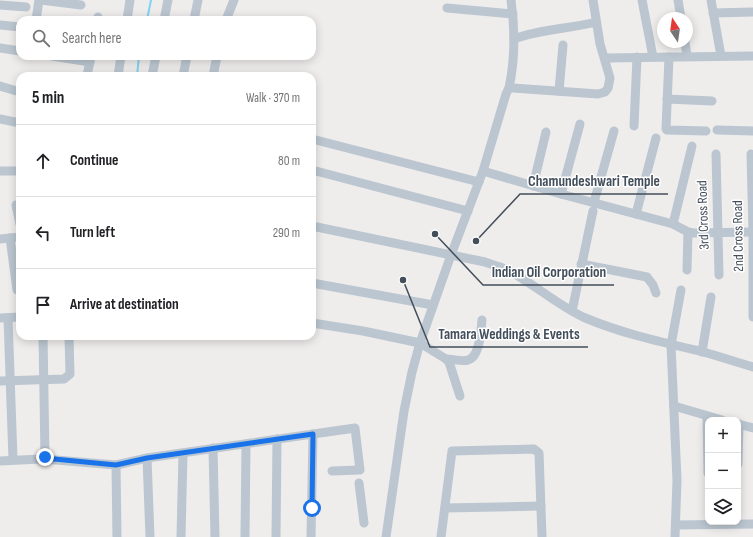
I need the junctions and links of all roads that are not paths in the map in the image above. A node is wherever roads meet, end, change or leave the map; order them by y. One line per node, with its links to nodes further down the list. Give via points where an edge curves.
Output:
1 (40, 0): 12 (street); 19 (street)
2 (130, 0): 20 (street)
3 (168, 0): 21 (street)
4 (198, 0): 22 (street)
5 (234, 0): 23 (street)
6 (511, 0): 18 (street)
7 (593, 0): 24 (street)
8 (642, 0): 37 (street)
9 (678, 0): 15 (street)
10 (711, 0): 17 (street)
11 (0, 5): 13 (street)
12 (81, 5)
13 (26, 7)
14 (447, 8): 18 (street)
15 (679, 12)
16 (753, 12): 17 (street)
17 (713, 13): 34 (street)
18 (513, 14): 27 (street)
19 (37, 16)
20 (128, 16)
21 (165, 16)
22 (195, 16)
23 (228, 16)
24 (596, 22): 27 (street); 38 (street)
25 (0, 25): 26 (street)
26 (16, 27)
27 (514, 39): 50 (street)
28 (563, 45): 52 (street)
29 (0, 48): 31 (street)
30 (686, 48): 33 (street)
31 (16, 50)
32 (669, 56): 33 (street); 37 (street); 53 (street)
33 (687, 56): 34 (street)
34 (721, 56): 35 (street)
35 (753, 56)
36 (637, 57): 37 (street); 38 (street); 58 (street)
37 (653, 57)
38 (605, 58): 52 (street, via 610,85 605,92 598,94)
39 (91, 60): 44 (street)
40 (120, 60): 45 (street)
41 (155, 60): 46 (street)
42 (186, 60): 47 (street)
43 (216, 60): 48 (street)
44 (88, 72)
45 (119, 72)
46 (153, 72)
47 (184, 72)
48 (214, 72)
49 (0, 86): 51 (street)
50 (509, 88): 52 (street); 72 (street)
51 (16, 91)
52 (559, 91)
53 (666, 99): 54 (street); 61 (street, via 667,130)
54 (712, 101)
55 (0, 119): 56 (street)
56 (16, 122)
57 (580, 124): 75 (street)
58 (634, 126)
59 (717, 130): 62 (street)
60 (614, 131): 76 (street)
61 (706, 131)
62 (753, 131)
63 (546, 132): 74 (street)
64 (656, 138): 78 (street)
65 (316, 140): 73 (street)
66 (692, 146): 79 (street)
67 (716, 154): 83 (street, 3rd Cross Road)
68 (750, 154): 82 (street, 2nd Cross Road)
69 (0, 171): 70 (street)
70 (16, 171)
71 (316, 171): 77 (street)
72 (483, 171): 73 (street); 74 (street)
73 (480, 182): 77 (street)
74 (533, 186): 75 (street)
75 (561, 194): 76 (street)
76 (594, 207): 78 (street); 88 (street)
77 (468, 211): 87 (street)
78 (636, 214): 79 (street)
79 (676, 225): 81 (street)
80 (316, 227): 87 (street)
81 (688, 232): 83 (street); 89 (street)
82 (753, 232): 83 (street); 99 (street, 2nd Cross Road)
83 (718, 233): 90 (street, 3rd Cross Road)
84 (16, 237): 85 (street)
85 (10, 238): 86 (street); 91 (street)
86 (0, 239)
87 (451, 255): 96 (street); 97 (street, via 485,262 506,270)
88 (581, 264): 94 (street, via 647,277); 97 (street)
89 (687, 270)
90 (719, 275)
91 (16, 283)
92 (316, 284): 96 (street)
93 (681, 290): 106 (street)
94 (656, 292)
95 (711, 297): 107 (street)
96 (433, 305): 105 (street)
97 (572, 311): 106 (street, via 608,326)
98 (16, 317): 100 (street)
99 (753, 317)
100 (4, 318): 112 (street)
101 (482, 320): 108 (street, via 474,357 468,360)
102 (316, 324): 105 (street)
103 (43, 340): 110 (street)
104 (70, 340): 110 (street, via 70,374 64,379)
105 (420, 343): 108 (street); 146 (street, via 404,411)
106 (672, 345): 107 (street); 114 (street)
107 (702, 352): 109 (street)
108 (446, 359): 113 (street)
109 (753, 367)
110 (44, 380): 112 (street); 125 (street)
111 (0, 381): 112 (street)
112 (10, 381): 127 (street)
113 (460, 396)
114 (674, 406): 115 (street); 138 (street)
115 (707, 416): 116 (street); 124 (street)
116 (711, 417)
117 (741, 425): 118 (street)
118 (753, 428)
119 (313, 434): 120 (street); 130 (street, via 355,428 360,470); 145 (street)
120 (278, 439): 121 (street); 144 (street)
121 (246, 444): 122 (street); 143 (street)
122 (213, 448): 123 (street); 142 (street)
123 (183, 453): 126 (street); 141 (street)
124 (708, 453)
125 (44, 458): 127 (street); 129 (street)
126 (147, 458): 129 (street); 140 (street)
127 (13, 459): 128 (street)
128 (0, 460)
129 (116, 465): 139 (street)
130 (332, 471)
131 (359, 483): 136 (street)
132 (540, 506): 133 (street); 133 (street, via 540,453 534,449 452,451); 148 (street)
133 (445, 508): 147 (street)
134 (705, 523): 138 (street)
135 (741, 523): 137 (street)
136 (364, 524)
137 (753, 524)
138 (676, 525): 149 (street)
139 (117, 537)
140 (150, 537)
141 (181, 537)
142 (215, 537)
143 (245, 537)
144 (276, 537)
145 (311, 537)
146 (386, 537)
147 (441, 537)
148 (542, 537)
149 (675, 537)

